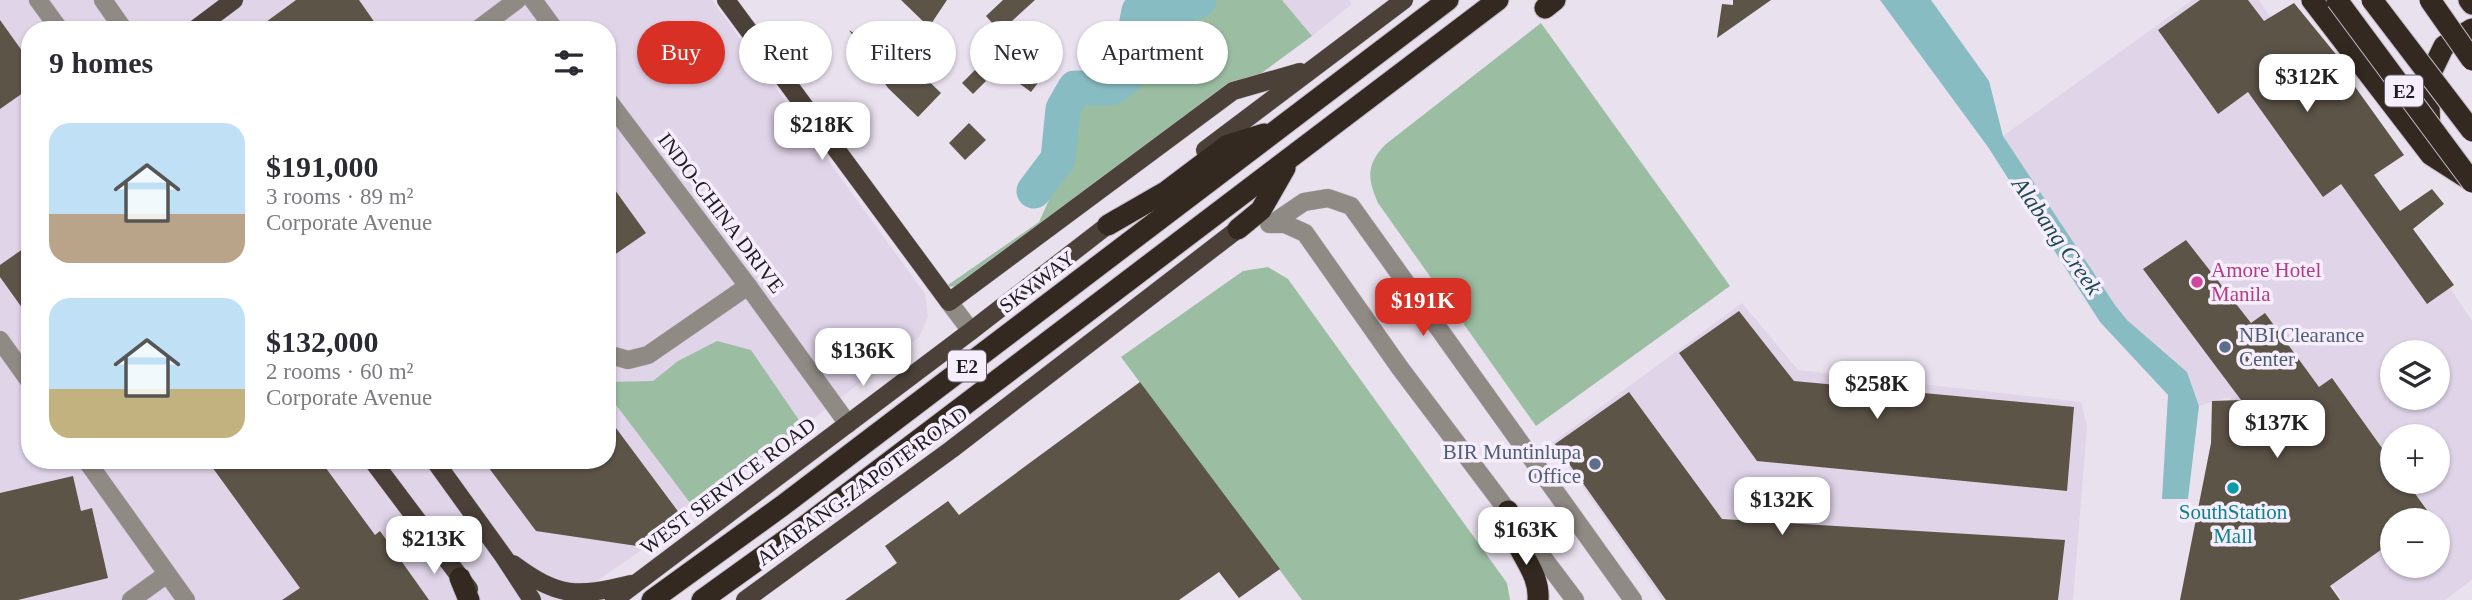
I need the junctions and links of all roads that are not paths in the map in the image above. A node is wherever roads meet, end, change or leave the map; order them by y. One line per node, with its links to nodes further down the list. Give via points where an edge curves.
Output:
1 (38, 0): 14 (street)
2 (103, 0): 15 (street)
3 (234, 0): 16 (main road)
4 (517, 0): 17 (street)
5 (533, 0): 18 (street)
6 (726, 0): 32 (main road)
7 (1404, 0): 21 (main road, WEST SERVICE ROAD)
8 (1448, 0): 23 (highway, SKYWAY / E2)
9 (1497, 0): 26 (highway, E2)
10 (2312, 0): 25 (highway)
11 (2337, 0): 27 (highway, E2, bridge)
12 (2372, 0): 24 (highway, E2, bridge)
13 (2430, 0): 20 (highway, bridge)
14 (53, 21)
15 (118, 21)
16 (206, 21)
17 (489, 21)
18 (548, 21)
19 (2472, 29): 25 (highway, via 2445,46 2428,79)
20 (2472, 60)
21 (1310, 69): 29 (main road, WEST SERVICE ROAD); 32 (main road, via 1233,92)
22 (616, 111): 31 (street, INDO-CHINA DRIVE)
23 (1280, 130): 29 (highway, via 1228,145 1167,191); 52 (highway, SKYWAY / E2)
24 (2472, 131)
25 (2431, 155): 27 (highway)
26 (1289, 160): 30 (highway, E2, via 1261,210); 53 (highway, E2)
27 (2472, 182)
28 (1273, 223): 30 (street); 41 (street, via 1305,233 1399,368); 57 (street, via 1304,202 1328,198 1351,206)
29 (1108, 225): 33 (main road, WEST SERVICE ROAD)
30 (1238, 229): 54 (main road, ALABANG-ZAPOTE ROAD, via 952,449)
31 (748, 286): 35 (street, via 648,355 628,360); 37 (street, INDO-CHINA DRIVE)
32 (949, 302): 33 (street)
33 (971, 331): 37 (main road, WEST SERVICE ROAD)
34 (0, 340): 36 (street)
35 (616, 357)
36 (21, 369)
37 (848, 424): 45 (main road, WEST SERVICE ROAD)
38 (92, 469): 43 (street)
39 (379, 469): 44 (main road)
40 (440, 469): 42 (main road)
41 (1508, 511): 55 (highway, via 1513,534 1539,587); 56 (street)
42 (504, 557): 45 (main road, via 537,581 568,592 591,594); 50 (main road)
43 (167, 574): 46 (street); 47 (street)
44 (460, 578): 48 (highway); 49 (main road)
45 (641, 582): 51 (main road, WEST SERVICE ROAD)
46 (131, 600)
47 (186, 600)
48 (470, 600)
49 (478, 600)
50 (532, 600)
51 (614, 600)
52 (652, 600)
53 (702, 600)
54 (745, 600)
55 (1538, 600)
56 (1575, 600)
57 (1633, 600)

